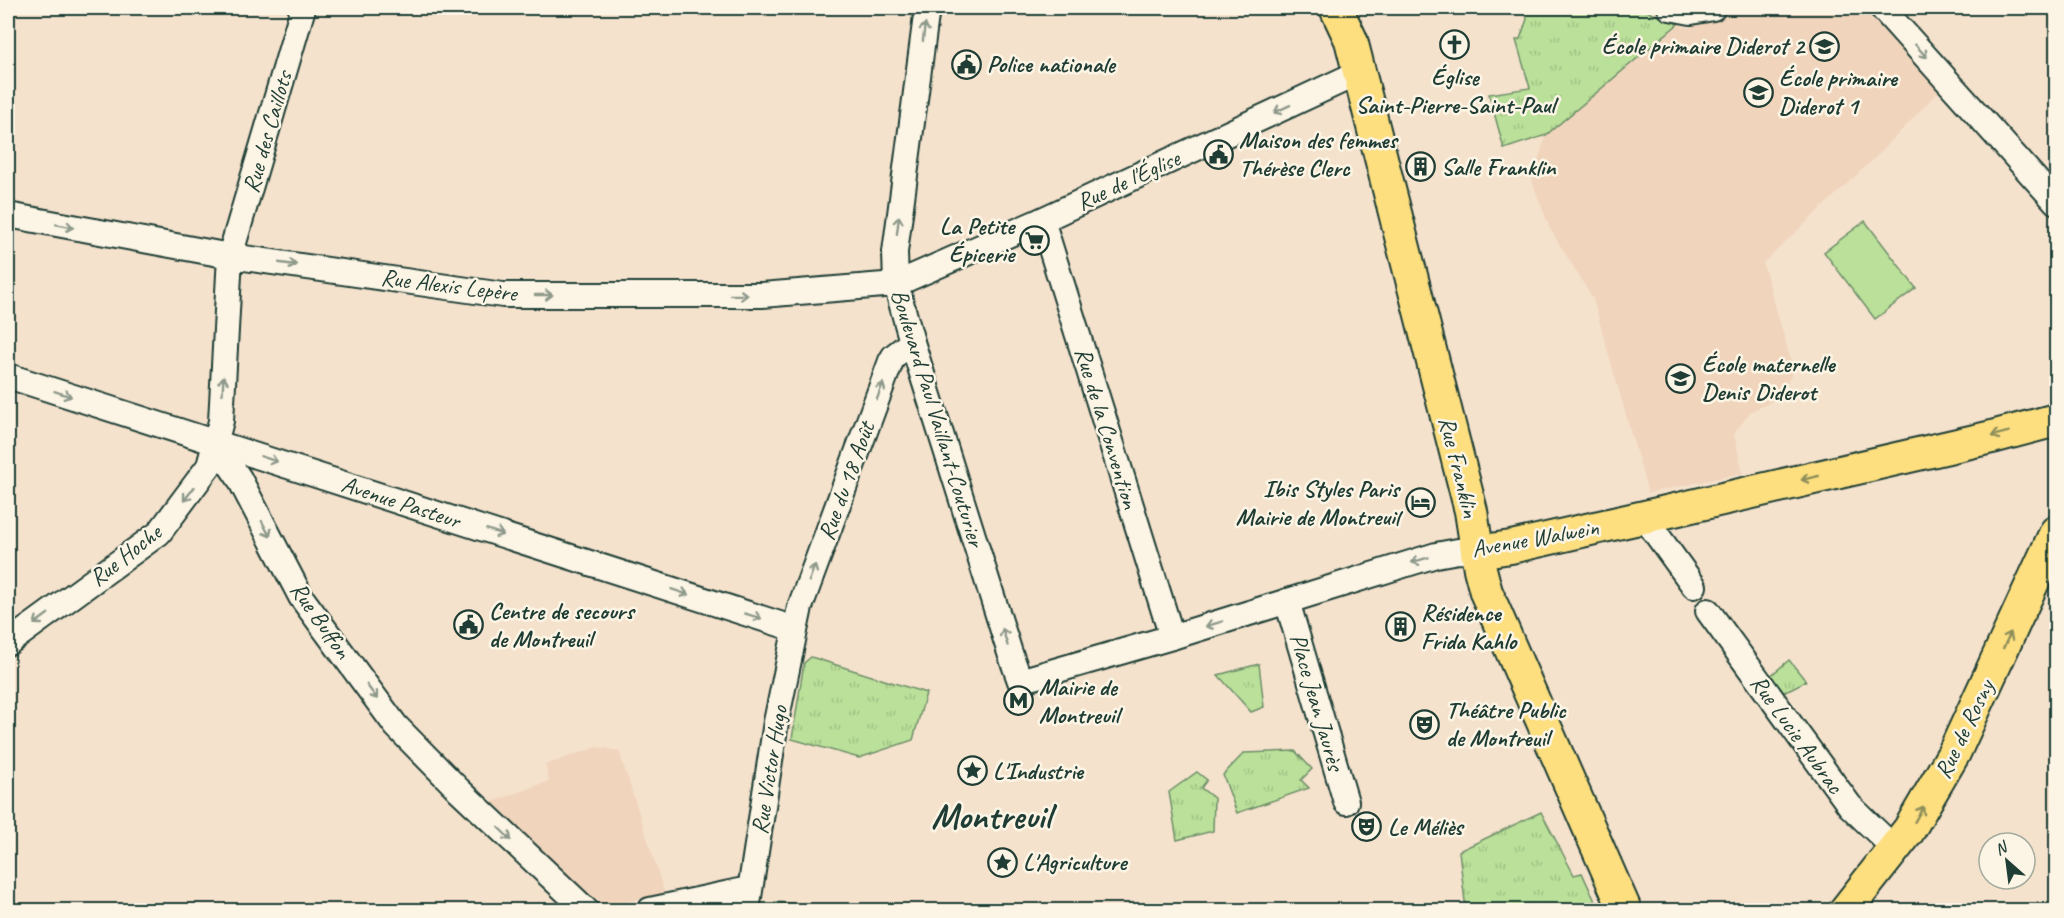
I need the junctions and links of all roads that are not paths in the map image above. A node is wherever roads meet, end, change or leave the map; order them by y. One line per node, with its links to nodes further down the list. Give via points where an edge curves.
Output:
1 (303, 8): 11 (street, Rue des Caillots)
2 (927, 8): 12 (street, Boulevard Paul Vaillant-Couturier, one-way to 2, via 895,252)
3 (1336, 8): 7 (main road, Rue Franklin, via 1351,40)
4 (1670, 8): 5 (street, via 1691,12)
5 (1713, 8)
6 (1882, 8): 8 (street, one-way to 8)
7 (1358, 74): 10 (street, Rue de l'Église, one-way to 10); 19 (main road, Rue Franklin, via 1471,511)
8 (2056, 201)
9 (8, 215): 11 (street, Rue Alexis Lepère, one-way to 11)
10 (1042, 220): 12 (street, Rue de l'Église); 24 (street, Rue de la Convention)
11 (230, 256): 12 (street, Rue Alexis Lepère, one-way to 12, via 503,295 762,295); 16 (street, one-way to 11, via 222,421)
12 (896, 284): 13 (street, Boulevard Paul Vaillant-Couturier)
13 (912, 342): 23 (street, Rue du 18 Août, one-way to 13, via 891,361); 26 (street, Boulevard Paul Vaillant-Couturier, one-way to 13)
14 (8, 376): 16 (street, Avenue Pasteur, one-way to 16)
15 (2056, 420): 17 (main road, Avenue Walwein, one-way to 17)
16 (215, 442): 23 (street, Avenue Pasteur, one-way to 23); 25 (street, Rue Hoche, one-way to 25, via 209,466 159,533); 30 (street, Rue Buffon, one-way to 30, via 239,478 301,597 396,726)
17 (1644, 517): 19 (main road, Avenue Walwein); 20 (street)
18 (2056, 532): 28 (main road, Rue de Rosny, one-way to 18, via 1954,753)
19 (1477, 552): 21 (street, Avenue Walwein, one-way to 21, via 1436,555); 32 (main road, Rue Franklin, via 1486,592)
20 (1694, 586)
21 (1287, 601): 24 (street, Avenue Walwein, one-way to 24); 27 (street, Place Jean Jaurès)
22 (1708, 612): 28 (street, Rue Lucie Aubrac, via 1850,806)
23 (795, 629): 29 (street, Rue Victor Hugo)
24 (1172, 637): 26 (street, Avenue Walwein)
25 (8, 643)
26 (1020, 681)
27 (1346, 802)
28 (1895, 849): 33 (main road, Rue de Rosny)
29 (748, 900): 31 (street)
30 (585, 910)
31 (650, 910)
32 (1625, 910)
33 (1846, 910)

